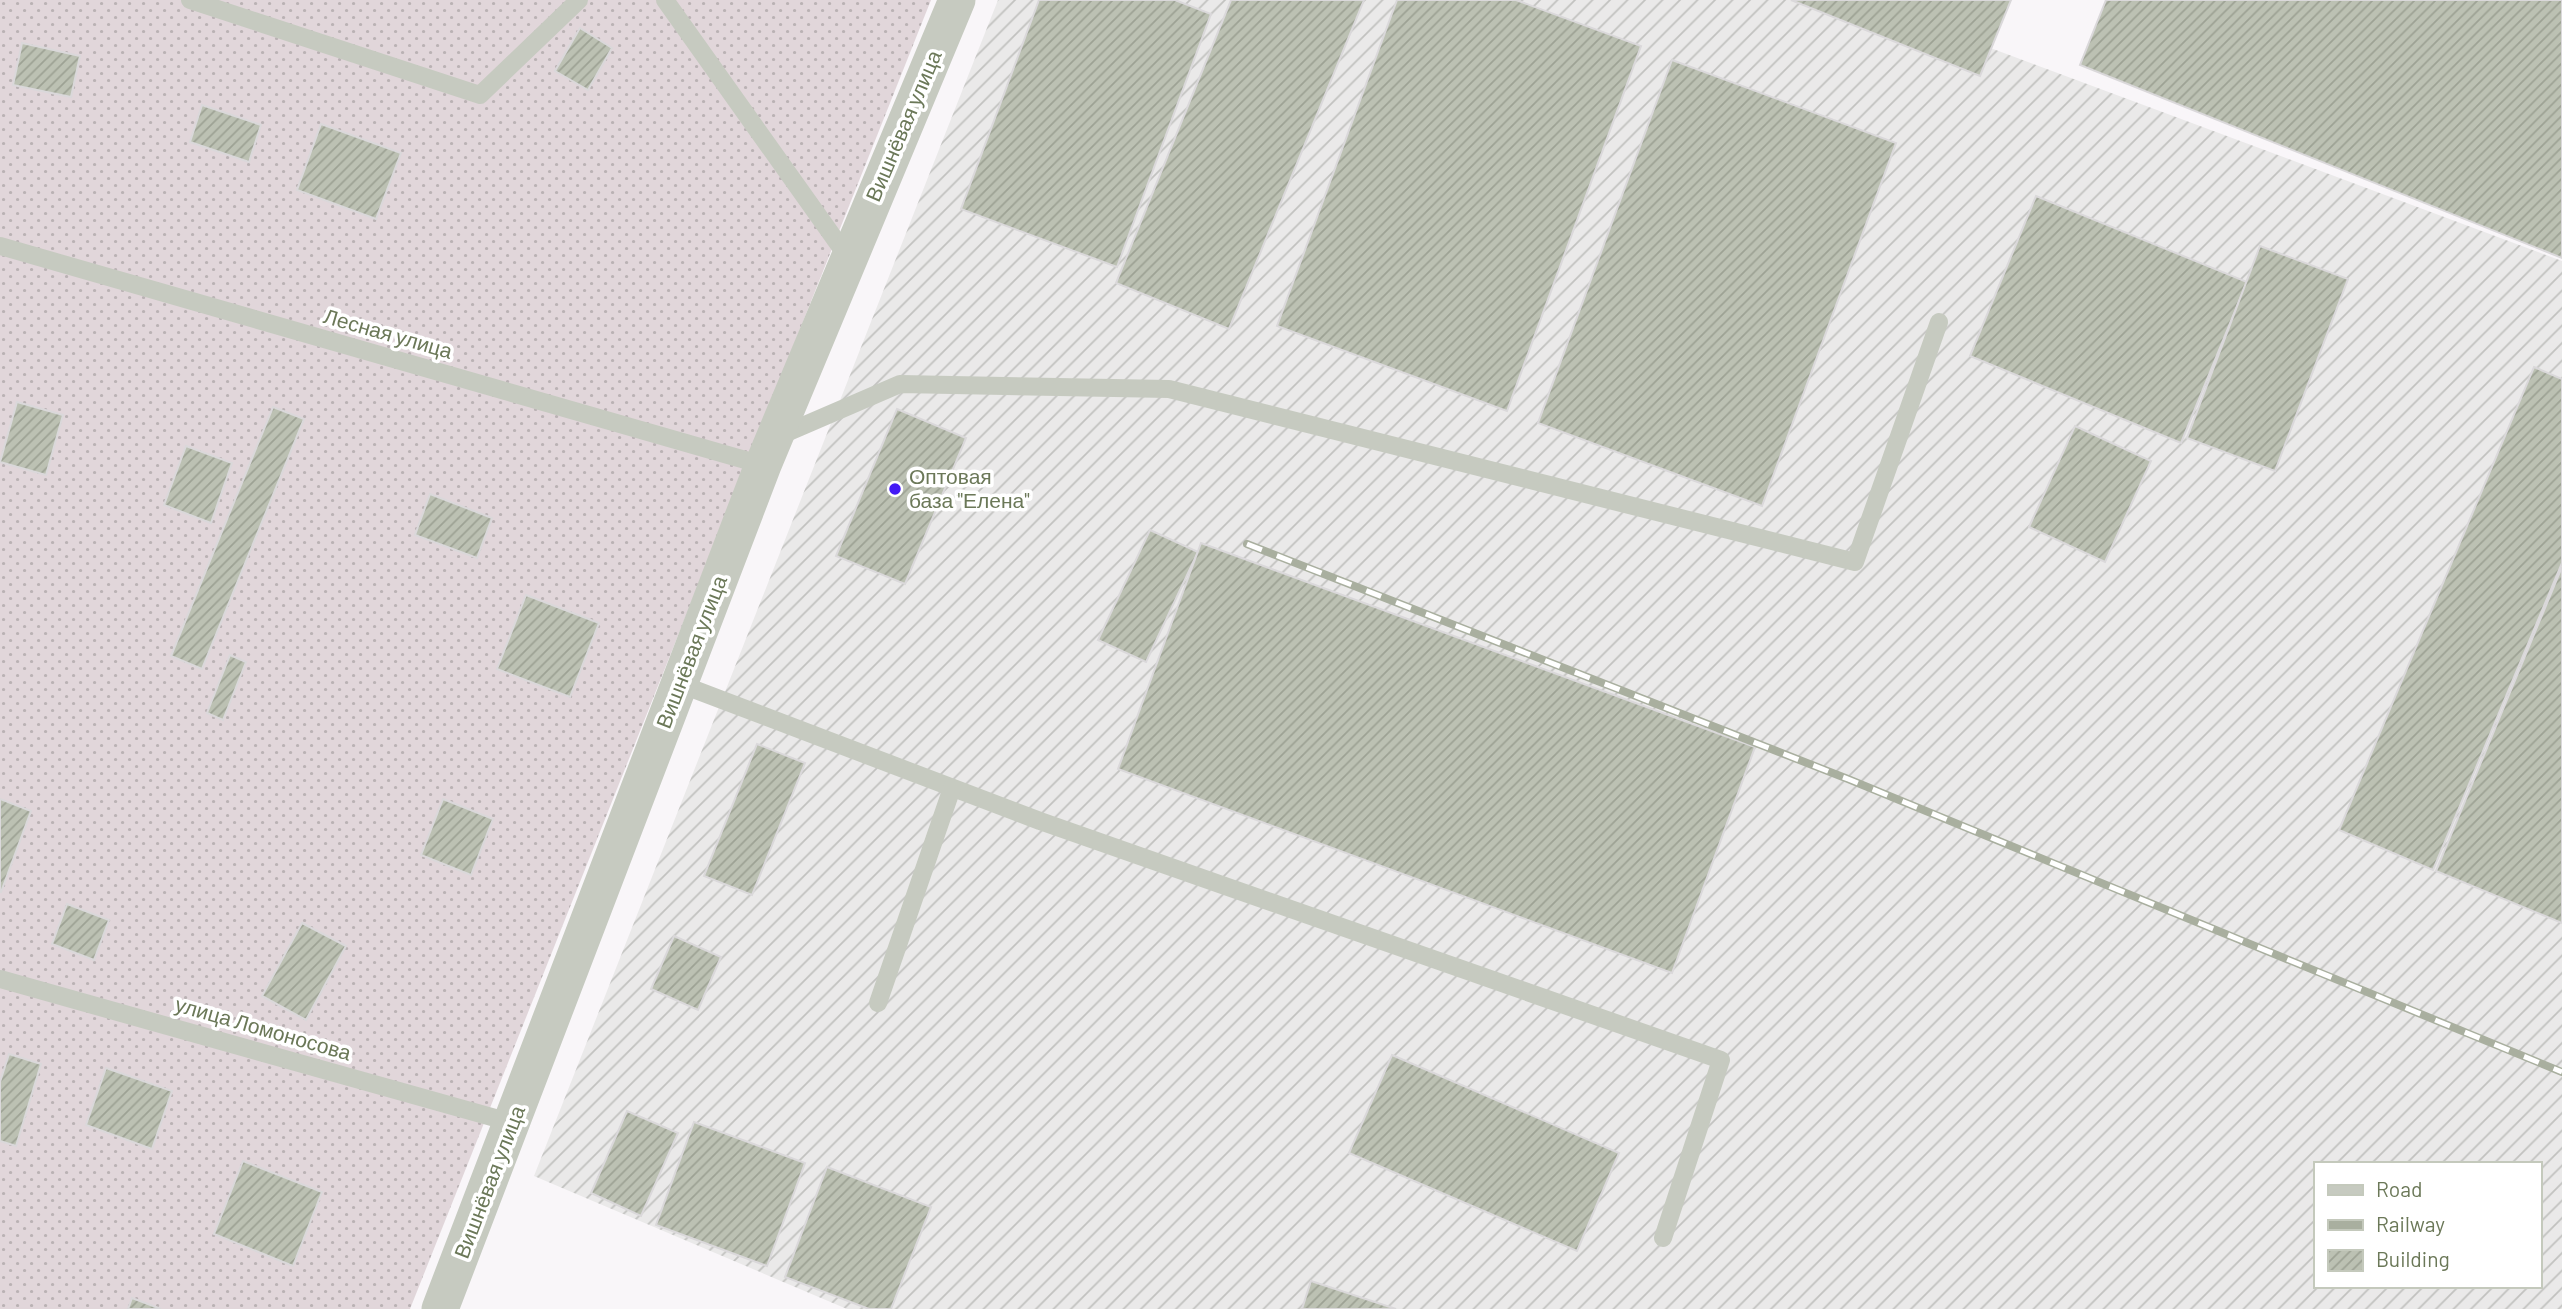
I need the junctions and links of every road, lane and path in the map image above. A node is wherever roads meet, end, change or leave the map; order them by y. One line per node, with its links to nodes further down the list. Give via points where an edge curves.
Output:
1 (190, 0): 2 (lane, via 480,95)
2 (579, 0)
3 (665, 0): 6 (lane)
4 (957, 0): 6 (street, Вишнёвая улица)
5 (0, 246): 8 (lane, Лесная улица)
6 (849, 259): 8 (street, Вишнёвая улица)
7 (1939, 322): 8 (lane, via 1854,562 1169,389 900,384)
8 (768, 452): 9 (street, Вишнёвая улица)
9 (680, 684): 10 (lane); 13 (street, Вишнёвая улица)
10 (952, 788): 12 (lane); 14 (lane, via 1721,1060)
11 (0, 979): 13 (lane, улица Ломоносова)
12 (878, 1003)
13 (513, 1123): 15 (street, Вишнёвая улица)
14 (1663, 1238)
15 (440, 1309)

